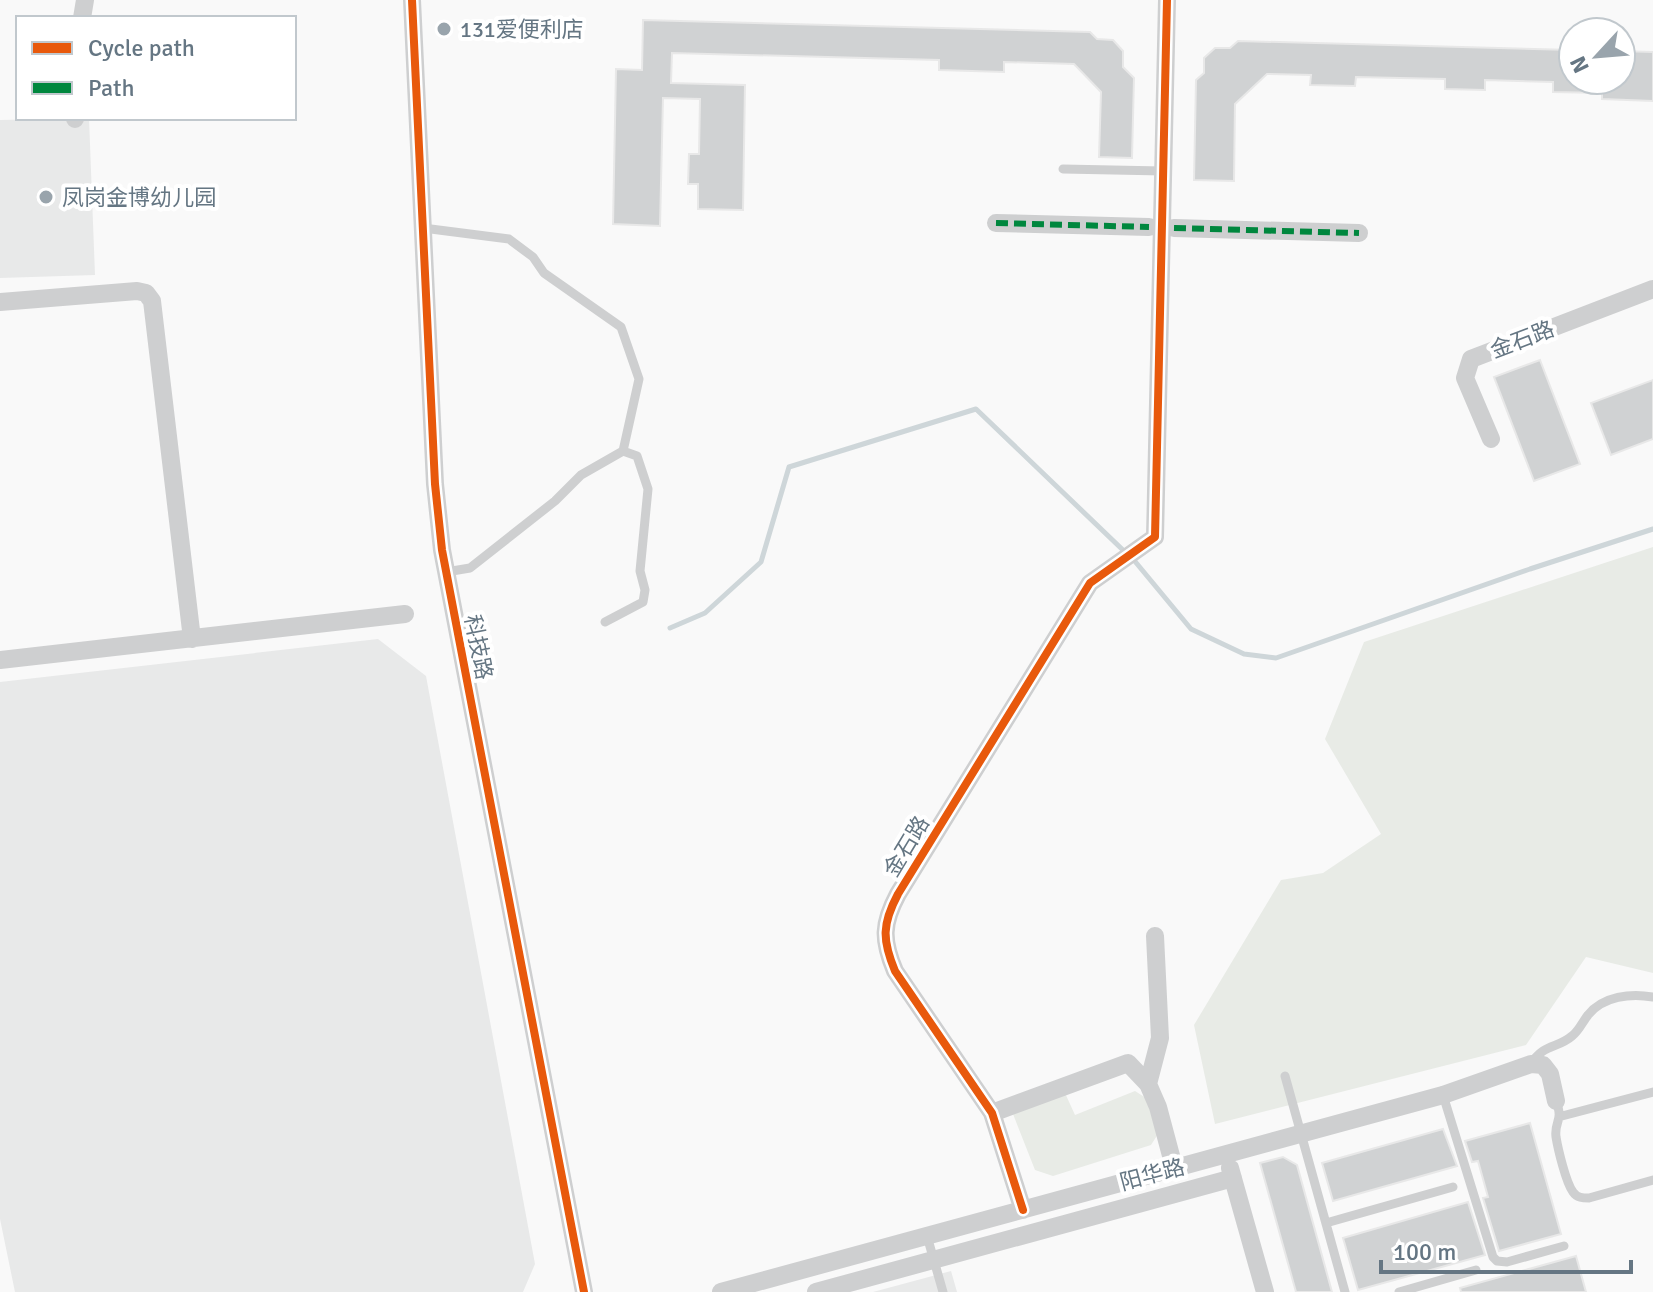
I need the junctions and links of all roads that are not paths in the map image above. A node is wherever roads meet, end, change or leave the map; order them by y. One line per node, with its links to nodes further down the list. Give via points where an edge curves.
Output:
1 (412, 0): 7 (street, 科技路)
2 (1167, 0): 4 (street)
3 (1063, 169): 4 (lane)
4 (1163, 171): 27 (street, 金石路, via 1155,537 1090,583 888,912 884,931 895,971)
5 (996, 223): 6 (street)
6 (1149, 227)
7 (423, 228): 13 (lane, via 509,239 544,273 621,327 639,379); 14 (street, 科技路, via 437,506)
8 (1174, 228): 9 (street)
9 (1359, 233)
10 (1653, 289): 12 (street, 金石路, via 1471,359 1465,378)
11 (0, 302): 17 (street, via 137,291 152,301)
12 (1491, 439)
13 (623, 451): 14 (lane, via 581,475 470,568); 16 (lane, via 637,456 648,489 640,571 645,590 643,602)
14 (446, 572): 40 (street, 科技路)
15 (405, 614): 17 (street)
16 (605, 622)
17 (192, 639): 18 (street)
18 (0, 660)
19 (1155, 936): 23 (street, via 1160,1038)
20 (1653, 997): 21 (lane, via 1638,994 1604,1003 1572,1037 1539,1051)
21 (1531, 1064): 25 (street, 阳华路); 26 (street, via 1543,1065 1550,1074)
22 (1285, 1076): 28 (lane)
23 (1148, 1084): 27 (street, via 1128,1063); 30 (street)
24 (1653, 1092): 26 (lane)
25 (1443, 1095): 28 (street, 阳华路); 37 (lane, via 1493,1257 1507,1262)
26 (1559, 1109): 32 (lane, via 1556,1136 1579,1198)
27 (992, 1113): 34 (street, 金石路)
28 (1301, 1134): 29 (street, 阳华路); 35 (lane)
29 (1226, 1154): 30 (street, 阳华路); 31 (street)
30 (1174, 1167): 34 (street, 阳华路)
31 (1233, 1178): 38 (street, 阳华路); 44 (street)
32 (1653, 1180)
33 (1453, 1187): 35 (lane)
34 (1023, 1210): 36 (street, 阳华路)
35 (1326, 1223): 45 (lane)
36 (927, 1236): 38 (lane); 41 (street, 阳华路)
37 (1564, 1246)
38 (934, 1260): 42 (street, 阳华路); 43 (lane)
39 (1476, 1270): 46 (lane)
40 (584, 1292)
41 (721, 1292)
42 (816, 1292)
43 (943, 1292)
44 (1265, 1292)
45 (1345, 1292)
46 (1399, 1292)

